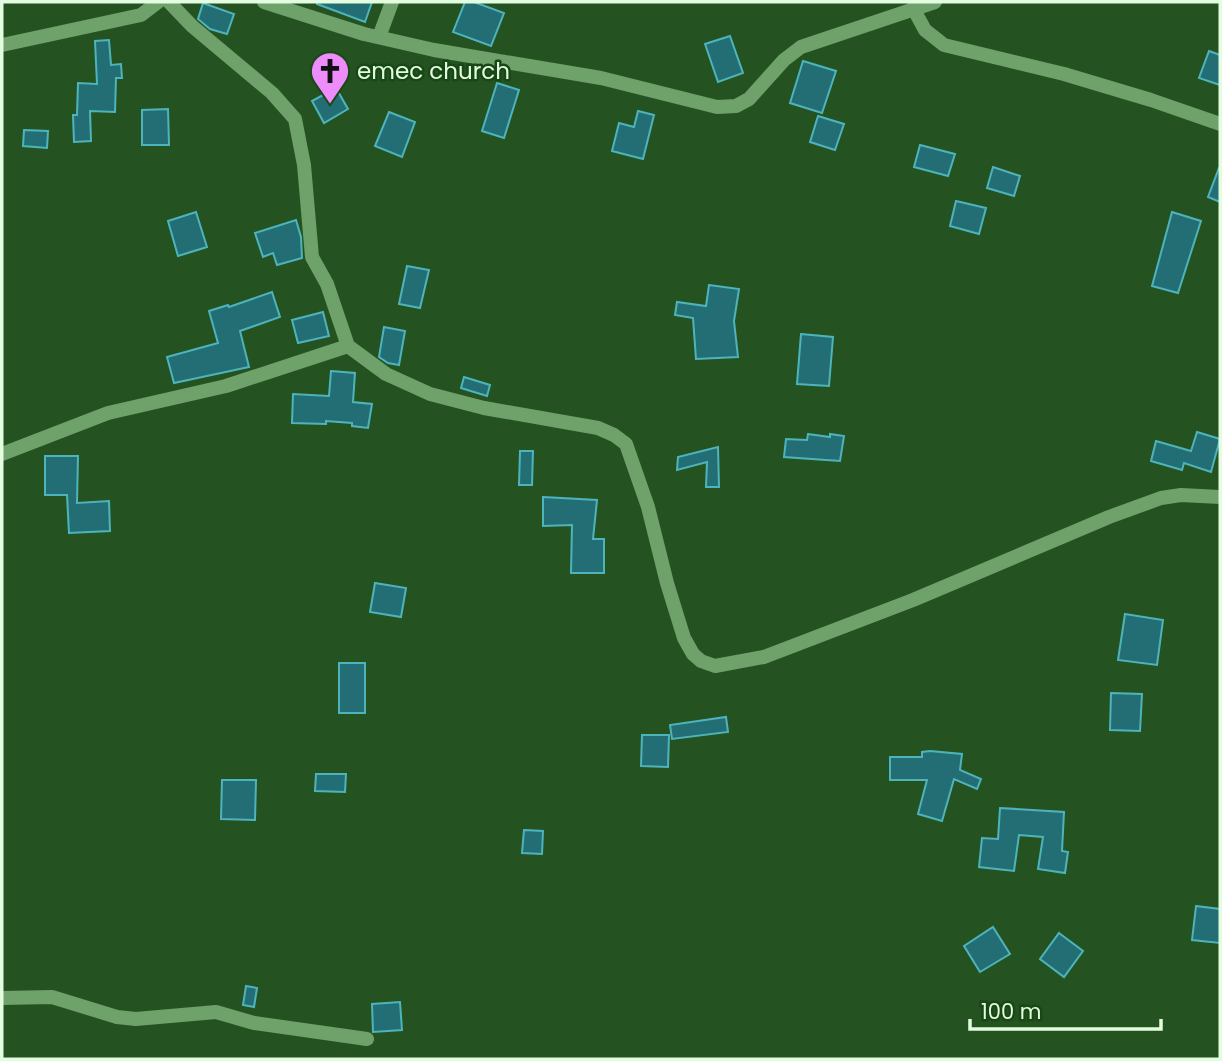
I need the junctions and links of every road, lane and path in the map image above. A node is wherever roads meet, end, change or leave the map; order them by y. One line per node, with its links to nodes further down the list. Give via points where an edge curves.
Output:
1 (158, 2): 8 (street, via 141,15)
2 (169, 2): 10 (street, via 272,93 295,120 312,257 327,284)
3 (264, 2): 7 (street)
4 (391, 2): 7 (street)
5 (935, 2): 6 (street)
6 (912, 8): 7 (street, via 801,47 736,106 717,107 601,78); 9 (street, via 925,30 944,45 1139,96)
7 (379, 37)
8 (2, 45)
9 (1220, 124)
10 (348, 346): 11 (street, via 226,386 108,413); 12 (street, via 386,374 430,394 598,428 626,444 684,638 693,654 715,666 764,657 1161,498)
11 (2, 454)
12 (1220, 497)
13 (2, 998): 14 (street, via 52,997 135,1019 216,1012 254,1023)
14 (367, 1039)

